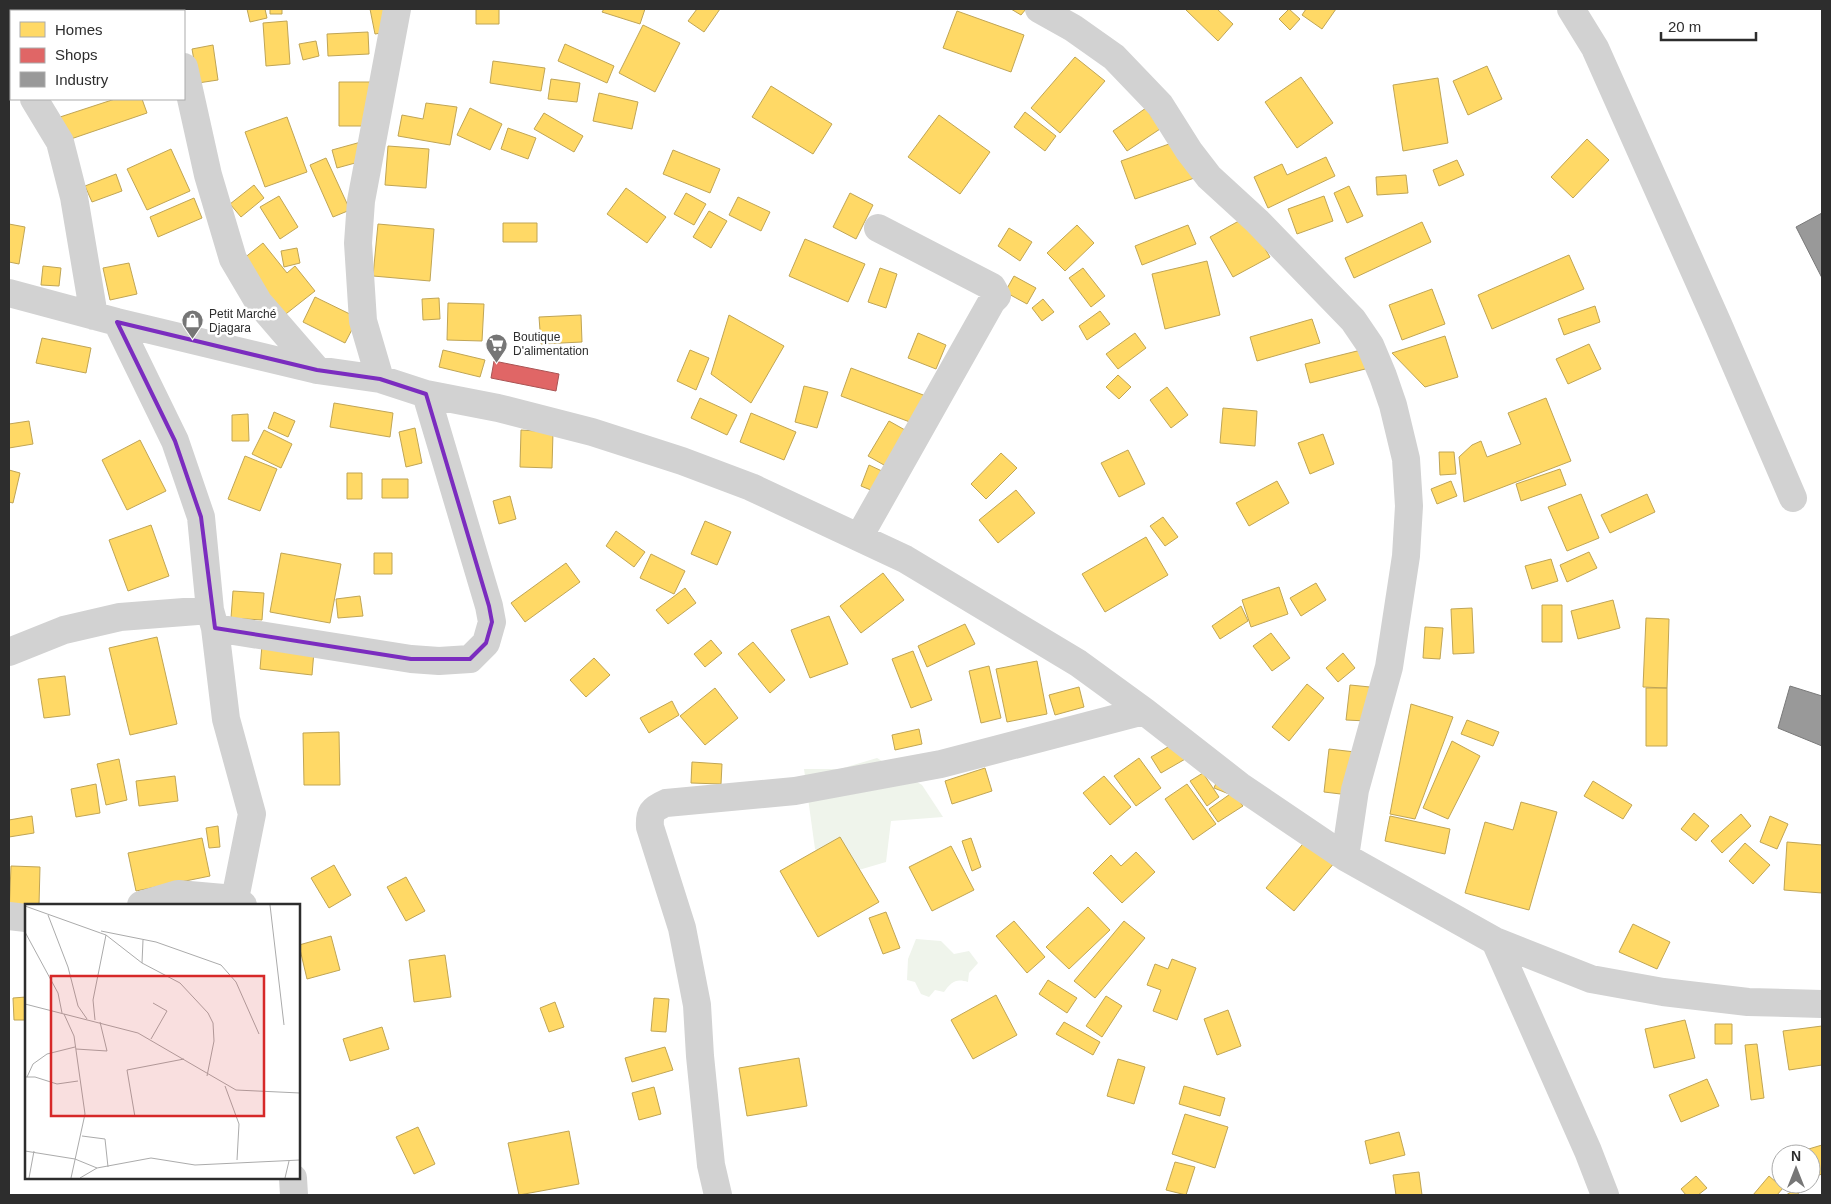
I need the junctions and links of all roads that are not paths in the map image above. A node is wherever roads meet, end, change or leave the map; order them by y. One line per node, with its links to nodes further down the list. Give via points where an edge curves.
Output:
1 (398, 9): 10 (street, via 361,201 358,243 363,321)
2 (1039, 9): 17 (street, via 1114,57 1160,105 1209,177 1257,221 1353,320 1370,345 1383,376 1406,459 1409,506 1406,556 1388,667 1355,790)
3 (1571, 9): 12 (street, via 1595,48)
4 (185, 72): 9 (street, via 208,175 233,259 259,304)
5 (35, 100): 8 (street, via 60,142)
6 (878, 228): 13 (street, via 992,287 996,296)
7 (9, 293): 8 (street)
8 (106, 319): 9 (street); 14 (street, via 175,441 201,517)
9 (317, 370): 10 (street)
10 (380, 379): 11 (street)
11 (426, 394): 13 (street, via 592,432 682,461 751,487); 14 (street, via 489,606 492,622 486,643 470,659 402,658)
12 (1793, 498)
13 (860, 537): 16 (street, via 905,558 1078,663)
14 (212, 619): 15 (street, via 120,616 64,630); 18 (street, via 226,719 252,814)
15 (9, 652)
16 (1144, 711): 17 (street, via 1240,786); 26 (street, via 941,764 795,791 666,803 654,808 649,815 650,827 682,928 698,1005 710,1156)
17 (1345, 857): 22 (street)
18 (239, 902): 19 (street, via 178,894)
19 (144, 904)
20 (9, 916): 21 (street)
21 (25, 918)
22 (1495, 941): 23 (street, via 1590,979 1748,1002); 27 (street)
23 (1822, 1004)
24 (293, 1179): 25 (street)
25 (294, 1195)
26 (718, 1195)
27 (1605, 1195)

